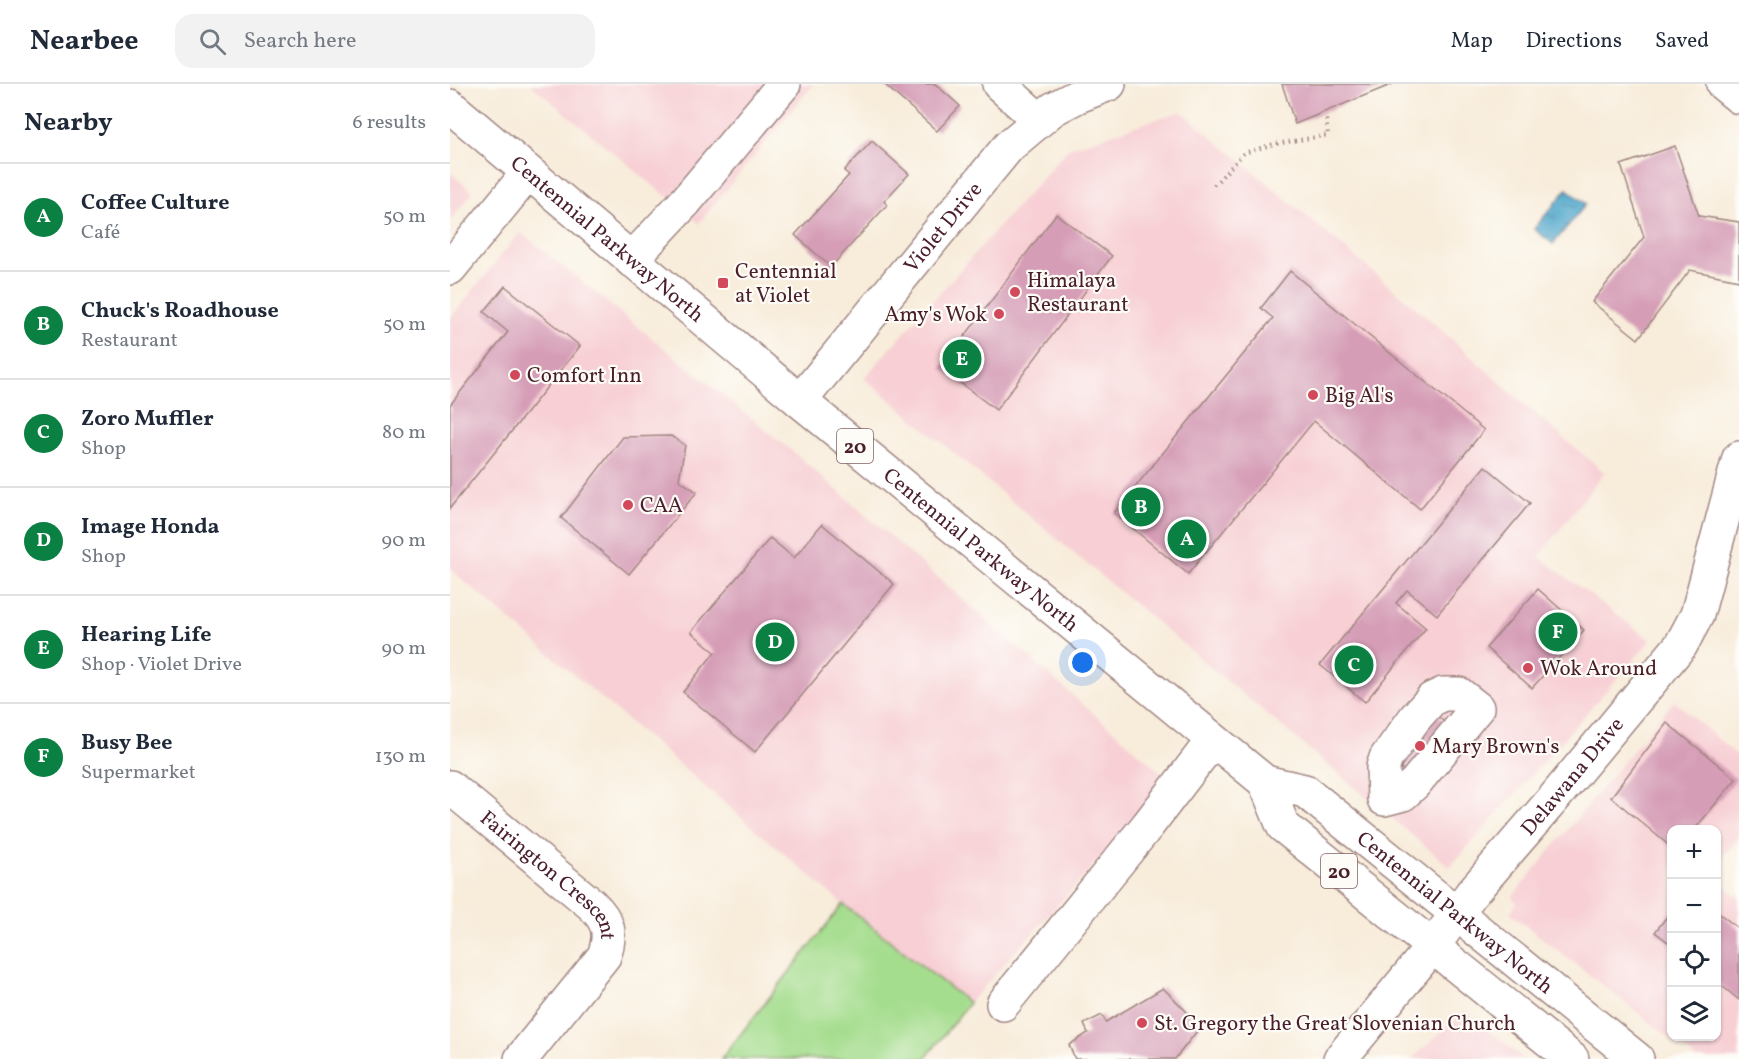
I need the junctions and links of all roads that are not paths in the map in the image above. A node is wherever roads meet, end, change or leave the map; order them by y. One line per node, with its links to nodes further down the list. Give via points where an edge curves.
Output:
1 (784, 84): 9 (main road)
2 (999, 84): 7 (main road)
3 (1109, 84): 7 (main road, Violet Drive, via 1068,101)
4 (1723, 84): 5 (main road)
5 (1739, 97)
6 (450, 106): 8 (main road, Centennial Parkway North / 20)
7 (1039, 120): 11 (main road, Violet Drive, via 1009,146)
8 (528, 173): 9 (main road, Centennial Parkway North / 20); 10 (main road)
9 (631, 260): 11 (main road, Centennial Parkway North / 20)
10 (450, 268)
11 (800, 401): 14 (main road, Centennial Parkway North / 20)
12 (1739, 458): 18 (main road, Delawana Drive, via 1697,615 1681,645)
13 (1478, 708): 17 (main road, via 1459,694 1432,699 1386,758 1383,767)
14 (1213, 740): 15 (main road, Centennial Parkway North / 20); 20 (main road)
15 (1265, 782): 18 (main road, Centennial Parkway North / 20, via 1305,791); 19 (main road, Centennial Parkway North / 20, via 1283,826)
16 (450, 787): 21 (main road, Fairington Crescent, via 591,904 606,921 609,942 604,956)
17 (1394, 797)
18 (1457, 914): 19 (main road, Delawana Drive); 24 (main road, Centennial Parkway North / 20)
19 (1433, 946): 22 (main road, Delawana Drive); 23 (main road, Centennial Parkway North / 20)
20 (1004, 1004)
21 (521, 1059)
22 (1340, 1059)
23 (1572, 1059)
24 (1637, 1059)

